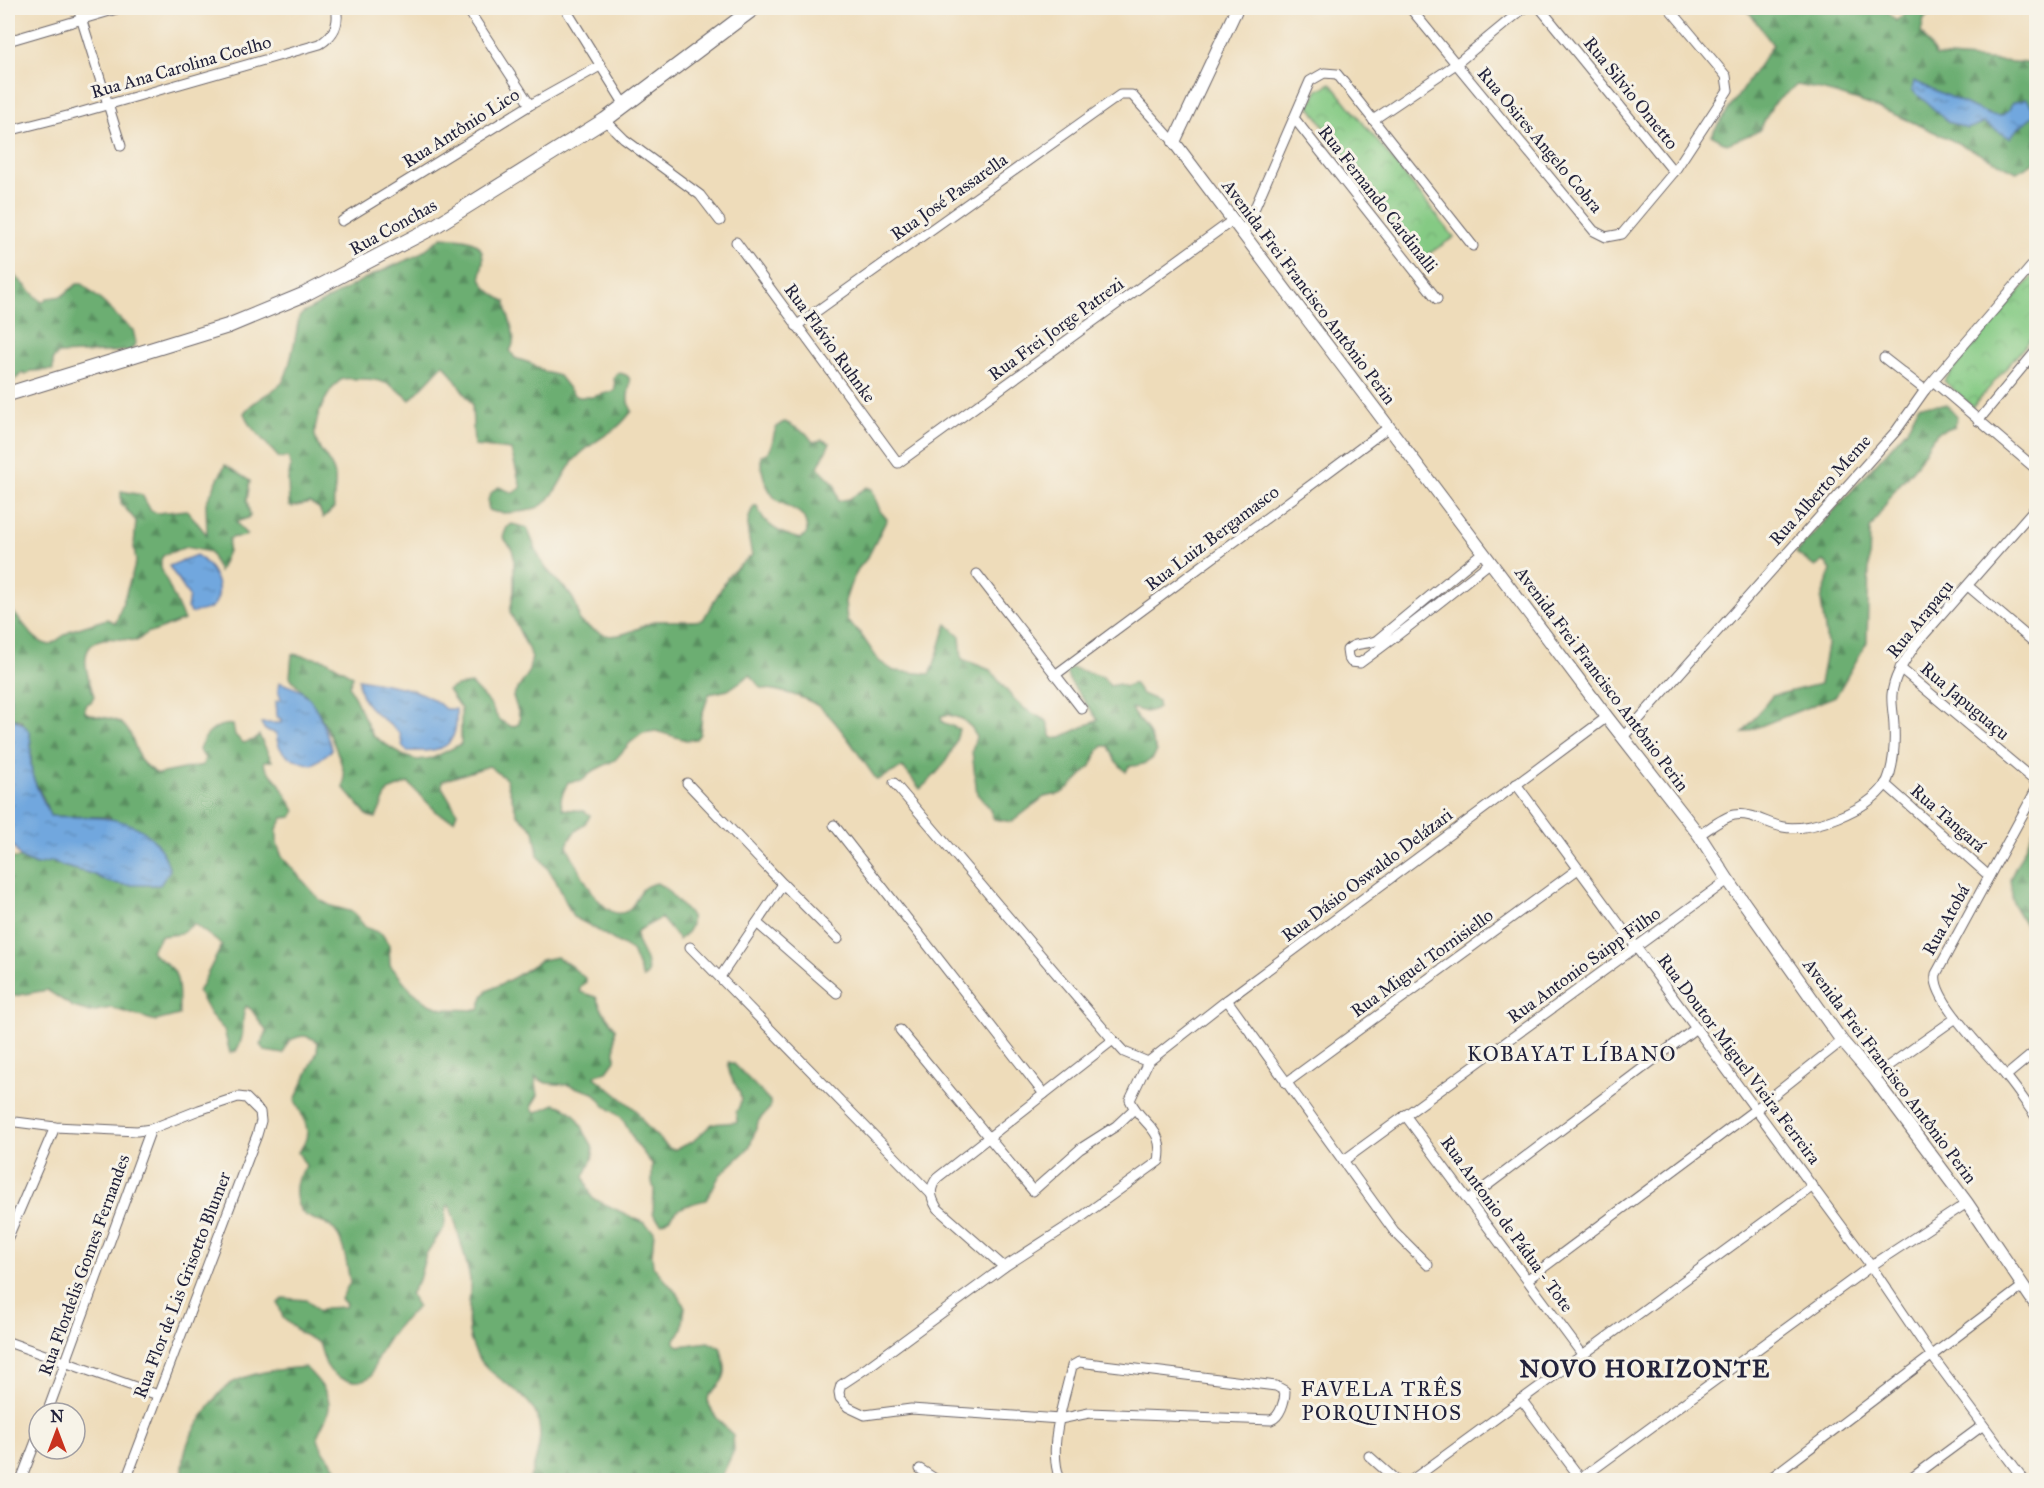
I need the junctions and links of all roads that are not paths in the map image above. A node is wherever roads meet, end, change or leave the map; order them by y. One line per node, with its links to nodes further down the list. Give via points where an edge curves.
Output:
1 (78, 8): 13 (street)
2 (120, 8): 13 (street)
3 (336, 8): 18 (street, Rua Ana Carolina Coelho, via 334,32 320,45)
4 (467, 8): 19 (street)
5 (579, 8): 12 (street)
6 (754, 8): 20 (main road, Rua Conchas)
7 (1237, 8): 25 (street)
8 (1410, 8): 15 (street, Rua Osires Angelo Cobra)
9 (1524, 8): 15 (street)
10 (1540, 8): 27 (street, Rua Silvio Ometto)
11 (1669, 8): 27 (street, Rua Osires Angelo Cobra, via 1726,76 1728,90)
12 (567, 10): 16 (street)
13 (82, 19): 14 (street); 18 (street)
14 (8, 41)
15 (1456, 64): 23 (street); 27 (street, Rua Osires Angelo Cobra, via 1594,231 1606,237 1622,234)
16 (600, 66): 19 (street, Rua Antônio Lico); 20 (street)
17 (1120, 94): 25 (street, Avenida Frei Francisco Antônio Perin, via 1132,95); 36 (street, Rua José Passarella)
18 (108, 105): 24 (street, Rua Ana Carolina Coelho); 26 (street)
19 (530, 105): 30 (street, Rua Antônio Lico)
20 (625, 105): 22 (main road, Rua Conchas)
21 (1294, 118): 23 (street, via 1310,81 1324,73 1338,74); 31 (street); 35 (street, Rua Fernando Cardinalli)
22 (605, 120): 29 (street, via 624,139 700,195); 41 (main road, Rua Conchas, via 432,228 303,295 228,326)
23 (1374, 120): 33 (street)
24 (8, 131)
25 (1174, 142): 28 (street, Avenida Frei Francisco Antônio Perin)
26 (121, 146)
27 (1674, 172)
28 (1233, 220): 31 (street, Avenida Frei Francisco Antônio Perin); 44 (street, Rua Frei Jorge Patrezi)
29 (720, 221)
30 (342, 222)
31 (1243, 235): 43 (street, Avenida Frei Francisco Antônio Perin)
32 (736, 242): 36 (street, Rua Flávio Ruhnke)
33 (1473, 246)
34 (2037, 261): 39 (street, Rua Alberto Meme)
35 (1437, 300)
36 (796, 326): 44 (street, Rua Flávio Ruhnke)
37 (2037, 351): 42 (street)
38 (1884, 358): 40 (street)
39 (1933, 381): 40 (street, Rua Alberto Meme); 42 (street)
40 (1925, 390): 56 (street, Rua Alberto Meme, via 1896,431)
41 (8, 394)
42 (1978, 421): 45 (street)
43 (1389, 427): 47 (street, Avenida Frei Francisco Antônio Perin); 53 (street, Rua Luiz Bergamasco)
44 (898, 463)
45 (2037, 469)
46 (2035, 511): 50 (street, Rua Arapaçu)
47 (1483, 552): 48 (street, Avenida Frei Francisco Antônio Perin); 48 (street, via 1377,640 1351,646 1347,650 1351,662 1360,663 1405,631)
48 (1491, 562): 55 (street, Avenida Frei Francisco Antônio Perin)
49 (977, 574): 53 (street)
50 (1968, 586): 51 (street); 52 (street, Rua Arapaçu)
51 (2037, 644)
52 (1900, 668): 57 (street, Rua Japuguaçu); 61 (street, Rua Arapaçu, via 1892,696 1893,747)
53 (1055, 675): 54 (street)
54 (1082, 709)
55 (1607, 717): 56 (street, Avenida Frei Francisco Antônio Perin); 60 (street, Rua Dásio Oswaldo Delázari)
56 (1623, 736): 64 (street, Avenida Frei Francisco Antônio Perin)
57 (2037, 782)
58 (687, 783): 68 (street)
59 (894, 783): 79 (street)
60 (1516, 784): 65 (street, Rua Doutor Miguel Vieira Ferreira); 75 (street, Rua Dásio Oswaldo Delázari)
61 (1885, 784): 64 (street, via 1843,817 1797,827 1732,815); 66 (street, Rua Tangará)
62 (2037, 790): 66 (street, Rua Atobá)
63 (834, 825): 86 (street)
64 (1699, 835): 67 (street, Avenida Frei Francisco Antônio Perin)
65 (1578, 869): 72 (street, Rua Doutor Miguel Vieira Ferreira); 85 (street, Rua Miguel Tornisiello)
66 (1989, 876): 76 (street, Rua Atobá, via 1936,974 1937,988)
67 (1728, 880): 72 (street, Rua Antonio Saipp Filho); 80 (street, Avenida Frei Francisco Antônio Perin)
68 (783, 884): 69 (street); 70 (street)
69 (757, 923): 73 (street); 74 (street)
70 (838, 939)
71 (690, 947): 73 (street)
72 (1636, 948): 77 (street, Rua Doutor Miguel Vieira Ferreira); 89 (street, Rua Antonio Saipp Filho)
73 (720, 977): 97 (street)
74 (837, 993)
75 (1227, 1000): 82 (street, Rua Dásio Oswaldo Delázari); 85 (street)
76 (1956, 1018): 83 (street, Rua Atobá); 84 (street)
77 (1696, 1028): 88 (street, Rua Doutor Miguel Vieira Ferreira); 98 (street)
78 (900, 1030): 94 (street)
79 (1113, 1040): 82 (street, via 1124,1052); 86 (street)
80 (1842, 1041): 84 (street, Avenida Frei Francisco Antônio Perin); 88 (street)
81 (2037, 1051): 83 (street)
82 (1148, 1062): 87 (street, via 1130,1100)
83 (2006, 1076): 90 (street, Rua Atobá)
84 (1873, 1077): 99 (street, Avenida Frei Francisco Antônio Perin)
85 (1286, 1083): 95 (street)
86 (1044, 1094): 94 (street)
87 (1134, 1109): 94 (street, via 1033,1191); 103 (street, via 1153,1127 1161,1148 1159,1161)
88 (1756, 1109): 96 (street, Rua Doutor Miguel Vieira Ferreira); 104 (street)
89 (1406, 1115): 95 (street, Rua Antonio Saipp Filho); 98 (street, Rua Antonio de Pádua - Tote)
90 (2037, 1117)
91 (8, 1121): 92 (street)
92 (56, 1127): 93 (street); 100 (street)
93 (152, 1129): 110 (street, Rua Flordelis Gomes Fernandes); 111 (street, Rua Flor de Lis Grisotto Blumer, via 243,1097 261,1115 257,1135)
94 (989, 1138): 97 (street, via 937,1178)
95 (1343, 1161): 101 (street, via 1394,1231)
96 (1813, 1186): 102 (street, Rua Doutor Miguel Vieira Ferreira); 108 (street)
97 (931, 1194): 103 (street, via 937,1208)
98 (1468, 1200): 104 (street, Rua Antonio de Pádua - Tote)
99 (1967, 1203): 102 (street); 105 (street, Avenida Frei Francisco Antônio Perin)
100 (8, 1237)
101 (1428, 1265)
102 (1871, 1266): 109 (street, Rua Doutor Miguel Vieira Ferreira); 125 (street)
103 (1004, 1267): 114 (street, via 841,1385 840,1398 865,1415 911,1409)
104 (1528, 1279): 108 (street, Rua Antonio de Pádua - Tote)
105 (2022, 1287): 106 (street, Avenida Frei Francisco Antônio Perin); 109 (street)
106 (2037, 1305)
107 (8, 1342): 110 (street)
108 (1582, 1354): 112 (street)
109 (1932, 1356): 115 (street, Rua Doutor Miguel Vieira Ferreira); 126 (street)
110 (67, 1361): 111 (street); 113 (street, Rua Flordelis Gomes Fernandes)
111 (158, 1395): 120 (street, Rua Flor de Lis Grisotto Blumer)
112 (1521, 1399): 124 (street); 125 (street)
113 (52, 1401)
114 (1060, 1419): 114 (street, via 1072,1366 1079,1362 1276,1386 1285,1391 1277,1417 1271,1420 1089,1413); 122 (street, via 1055,1464)
115 (1982, 1426): 127 (street); 128 (street, Rua Doutor Miguel Vieira Ferreira)
116 (1369, 1456): 123 (street)
117 (28, 1461): 119 (street)
118 (920, 1469): 121 (street)
119 (21, 1480)
120 (126, 1480)
121 (937, 1480)
122 (1060, 1480)
123 (1396, 1480)
124 (1412, 1480)
125 (1580, 1480)
126 (1768, 1480)
127 (1909, 1480)
128 (2024, 1480)

